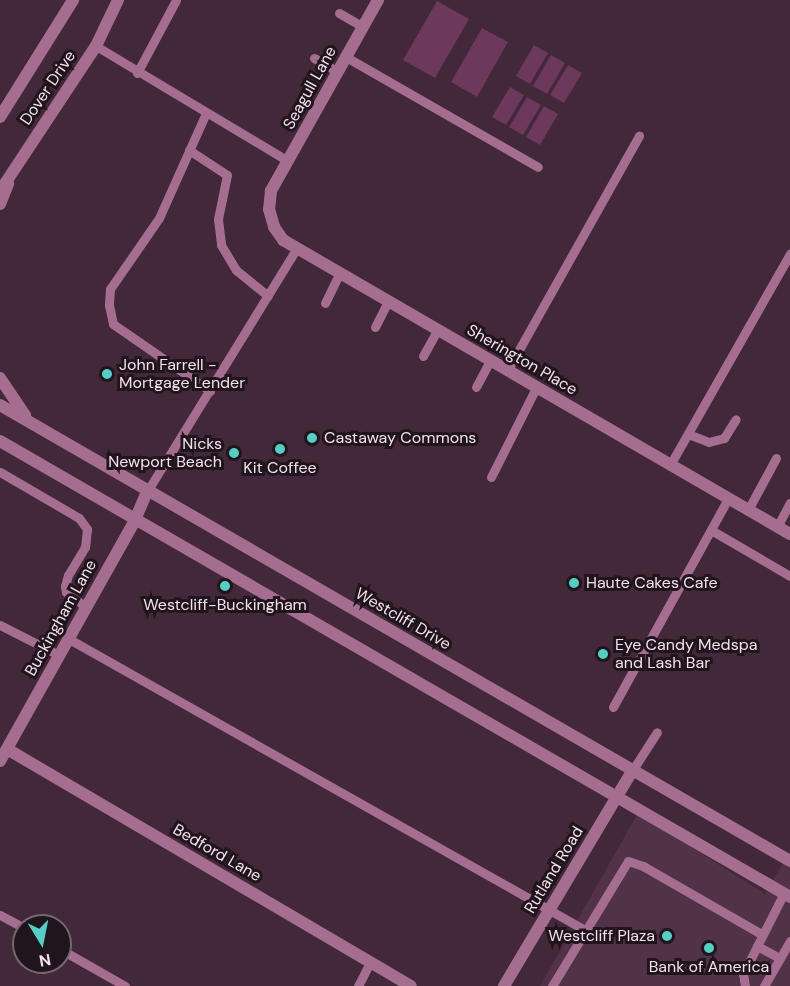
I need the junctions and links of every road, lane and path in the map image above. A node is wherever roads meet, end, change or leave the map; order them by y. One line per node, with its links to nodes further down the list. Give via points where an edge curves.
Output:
1 (73, 0): 13 (street, Dover Drive)
2 (118, 0): 7 (street, Dover Drive)
3 (176, 0): 10 (lane)
4 (378, 0): 6 (street, Seagull Lane)
5 (339, 12): 6 (lane)
6 (363, 27): 8 (street, Seagull Lane)
7 (96, 46): 10 (lane); 17 (street, Dover Drive)
8 (346, 57): 11 (street, Seagull Lane); 18 (lane)
9 (314, 58): 11 (lane)
10 (137, 72): 12 (lane)
11 (338, 72): 16 (street, Seagull Lane)
12 (206, 113): 15 (lane); 16 (lane)
13 (0, 117)
14 (639, 136): 32 (lane)
15 (189, 150): 25 (lane, via 227,175 218,219 221,245 236,270); 36 (lane, via 159,218 110,289 109,304 114,324)
16 (288, 161): 20 (street, Seagull Lane)
17 (15, 166): 19 (street, Dover Drive); 21 (street)
18 (538, 166)
19 (0, 191)
20 (271, 191): 22 (street, Sherington Place, via 269,209 274,226 283,240)
21 (0, 204)
22 (296, 249): 24 (street, Sherington Place); 25 (lane)
23 (790, 254): 40 (lane)
24 (339, 274): 26 (street, Sherington Place); 27 (lane)
25 (268, 296): 36 (lane)
26 (388, 302): 28 (lane); 29 (street, Sherington Place)
27 (325, 303)
28 (375, 327)
29 (437, 331): 30 (lane); 31 (street, Sherington Place)
30 (423, 356)
31 (489, 361): 32 (street, Sherington Place); 34 (lane)
32 (507, 371): 35 (street, Sherington Place)
33 (0, 378): 39 (street)
34 (476, 387)
35 (536, 388): 43 (street, Sherington Place); 45 (lane)
36 (210, 391): 46 (lane)
37 (0, 405): 39 (street, Westcliff Drive)
38 (736, 419): 40 (lane, via 724,438 710,442)
39 (29, 421): 46 (street, Westcliff Drive)
40 (688, 434): 43 (lane)
41 (0, 441): 50 (street)
42 (776, 458): 49 (lane)
43 (670, 465): 47 (street, Sherington Place)
44 (0, 472): 55 (lane, via 79,518 87,529 85,548 65,586 66,592)
45 (491, 477)
46 (148, 490): 50 (street, Buckingham Lane); 63 (street, Westcliff Drive)
47 (728, 499): 49 (street, Sherington Place); 52 (lane)
48 (790, 503): 51 (lane)
49 (748, 510): 51 (street, Sherington Place)
50 (135, 520): 55 (street, Buckingham Lane); 64 (street)
51 (777, 526): 53 (street, Sherington Place)
52 (711, 530): 54 (lane); 59 (lane)
53 (790, 534)
54 (790, 576)
55 (86, 607): 57 (street, Buckingham Lane)
56 (0, 625): 58 (lane)
57 (69, 639): 58 (street, Buckingham Lane); 67 (lane)
58 (59, 656): 61 (street, Buckingham Lane)
59 (613, 706)
60 (657, 732): 63 (lane)
61 (7, 749): 62 (street, Buckingham Lane); 74 (street, Bedford Lane)
62 (0, 761)
63 (632, 771): 64 (street, Rutland Road); 65 (street, Westcliff Drive)
64 (617, 797): 66 (street); 67 (street, Rutland Road)
65 (790, 861)
66 (787, 895): 69 (lane)
67 (549, 910): 68 (lane); 78 (street, Rutland Road)
68 (585, 930): 69 (lane, via 628,861); 79 (lane)
69 (763, 935): 71 (lane)
70 (790, 941): 73 (lane)
71 (757, 946): 73 (lane); 80 (lane, via 743,974)
72 (72, 956): 75 (lane)
73 (780, 958): 81 (lane)
74 (370, 962): 76 (lane); 77 (street, Bedford Lane)
75 (125, 986)
76 (358, 986)
77 (411, 986)
78 (504, 986)
79 (552, 986)
80 (745, 986)
81 (764, 986)

